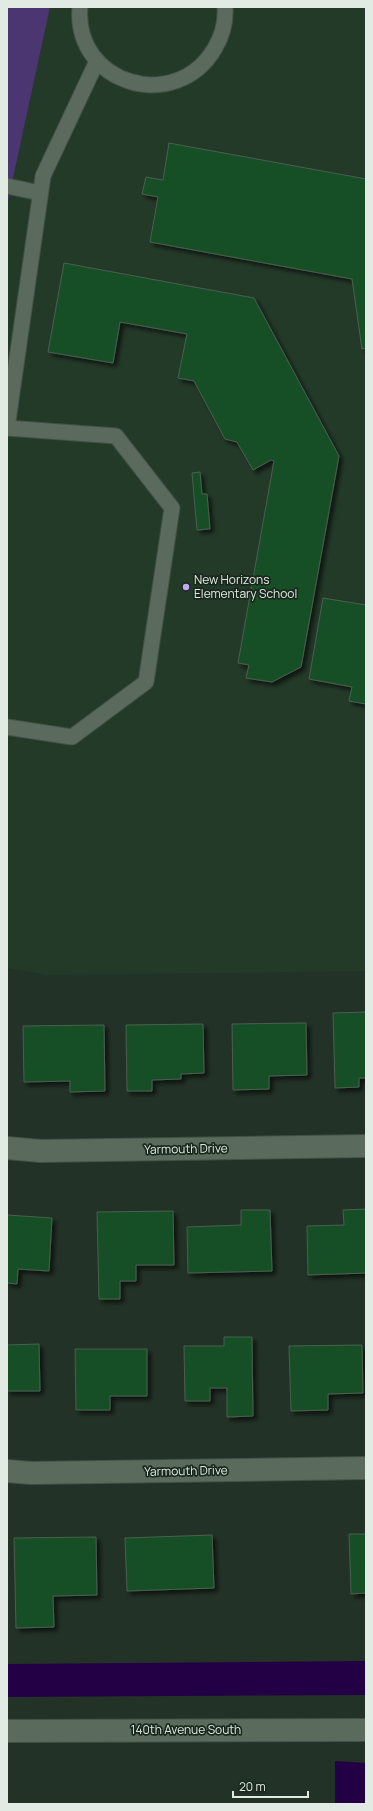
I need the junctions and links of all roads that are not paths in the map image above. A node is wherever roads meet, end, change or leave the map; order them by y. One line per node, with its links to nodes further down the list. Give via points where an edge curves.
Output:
1 (80, 7): 3 (lane, via 79,18 84,41)
2 (224, 7): 3 (lane, via 226,14 221,38 208,60 189,76 165,85 140,85 117,77)
3 (97, 61): 5 (lane, via 43,176)
4 (7, 186): 5 (lane)
5 (40, 193): 6 (lane)
6 (7, 428): 7 (lane, via 116,436 172,508 146,682 72,737)
7 (7, 727)
8 (366, 1146): 9 (street, Yarmouth Drive, via 41,1151)
9 (7, 1148)
10 (366, 1468): 11 (street, Yarmouth Drive, via 32,1473)
11 (7, 1471)
12 (366, 1730): 13 (street, 140th Avenue South)
13 (7, 1731)

